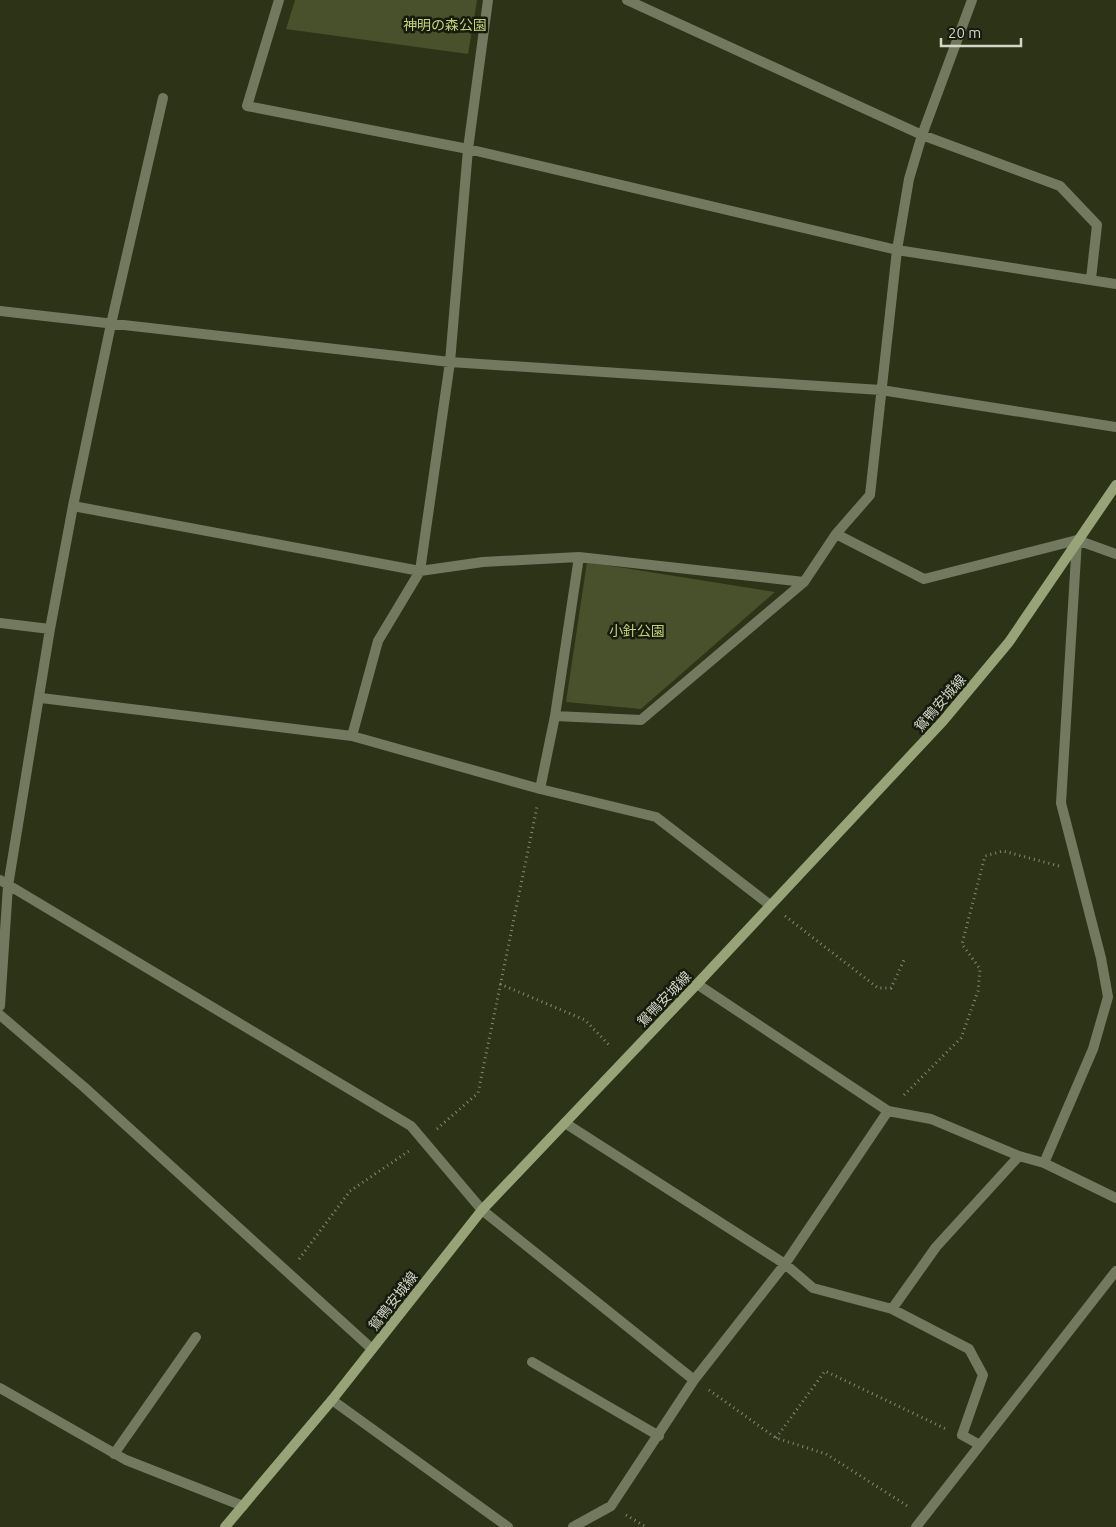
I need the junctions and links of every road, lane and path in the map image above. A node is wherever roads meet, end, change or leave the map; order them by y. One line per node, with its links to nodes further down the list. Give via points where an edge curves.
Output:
1 (279, 0): 7 (street, via 247,106)
2 (488, 0): 7 (street)
3 (627, 0): 6 (street)
4 (972, 0): 6 (street)
5 (163, 98): 12 (street)
6 (922, 135): 8 (street, via 909,179); 9 (street, via 1060,186 1097,225)
7 (468, 149): 8 (street); 13 (street)
8 (897, 250): 9 (street); 14 (street)
9 (1091, 279): 10 (street)
10 (1116, 284)
11 (0, 311): 12 (street)
12 (111, 324): 13 (street); 17 (street)
13 (450, 362): 14 (street); 22 (street)
14 (881, 390): 15 (street); 18 (street, via 870,495)
15 (1116, 427)
16 (1116, 485): 19 (main road, 鴛鴨安城線)
17 (73, 506): 22 (street); 25 (street)
18 (836, 534): 19 (street, via 924,579); 23 (street)
19 (1077, 540): 20 (street); 30 (street, via 1060,803); 32 (main road, 鴛鴨安城線, via 1009,642 955,707)
20 (1116, 554)
21 (580, 557): 22 (street, via 483,562); 23 (street); 27 (street)
22 (420, 571): 28 (street, via 378,641)
23 (804, 582): 27 (street, via 641,720)
24 (0, 622): 25 (street)
25 (50, 629): 26 (street)
26 (41, 698): 28 (street); 31 (street)
27 (554, 716): 29 (street)
28 (352, 736): 29 (street)
29 (540, 789): 32 (street, via 656,818); 34 (path)
30 (1079, 871): 39 (path, via 1003,851 985,856 962,944 980,969 978,991 961,1038); 43 (street, via 1108,997 1093,1049)
31 (4, 883): 36 (street); 41 (street, via 410,1126)
32 (770, 905): 33 (path, via 878,988 891,988); 35 (main road, 鴛鴨安城線)
33 (904, 960)
34 (500, 984): 38 (path, via 585,1020); 41 (path, via 478,1093)
35 (697, 984): 38 (main road, 鴛鴨安城線); 39 (street)
36 (0, 1006)
37 (0, 1015): 48 (street)
38 (624, 1061): 40 (main road, 鴛鴨安城線)
39 (888, 1111): 42 (street, via 931,1119); 46 (street)
40 (565, 1123): 45 (main road, 鴛鴨安城線); 46 (street)
41 (423, 1141): 45 (street); 48 (path, via 350,1191)
42 (1019, 1156): 43 (street); 49 (street, via 936,1247)
43 (1044, 1163): 44 (street)
44 (1116, 1198)
45 (482, 1210): 51 (main road, 鴛鴨安城線); 53 (street)
46 (785, 1264): 49 (street, via 813,1288); 53 (street)
47 (1116, 1270): 58 (street)
48 (289, 1273): 51 (street)
49 (892, 1309): 58 (street, via 969,1349 983,1375 962,1434)
50 (196, 1337): 59 (street)
51 (372, 1349): 55 (main road, 鴛鴨安城線)
52 (532, 1362): 56 (street)
53 (694, 1380): 56 (street); 57 (path)
54 (0, 1388): 59 (street)
55 (332, 1400): 60 (main road, 鴛鴨安城線); 63 (street)
56 (659, 1436): 64 (street, via 611,1506)
57 (776, 1438): 58 (path, via 825,1371); 61 (path, via 826,1454)
58 (980, 1445): 61 (street)
59 (114, 1454): 60 (street)
60 (243, 1506): 62 (main road, 鴛鴨安城線)
61 (924, 1516): 65 (street)
62 (226, 1527)
63 (508, 1527)
64 (573, 1527)
65 (916, 1527)

